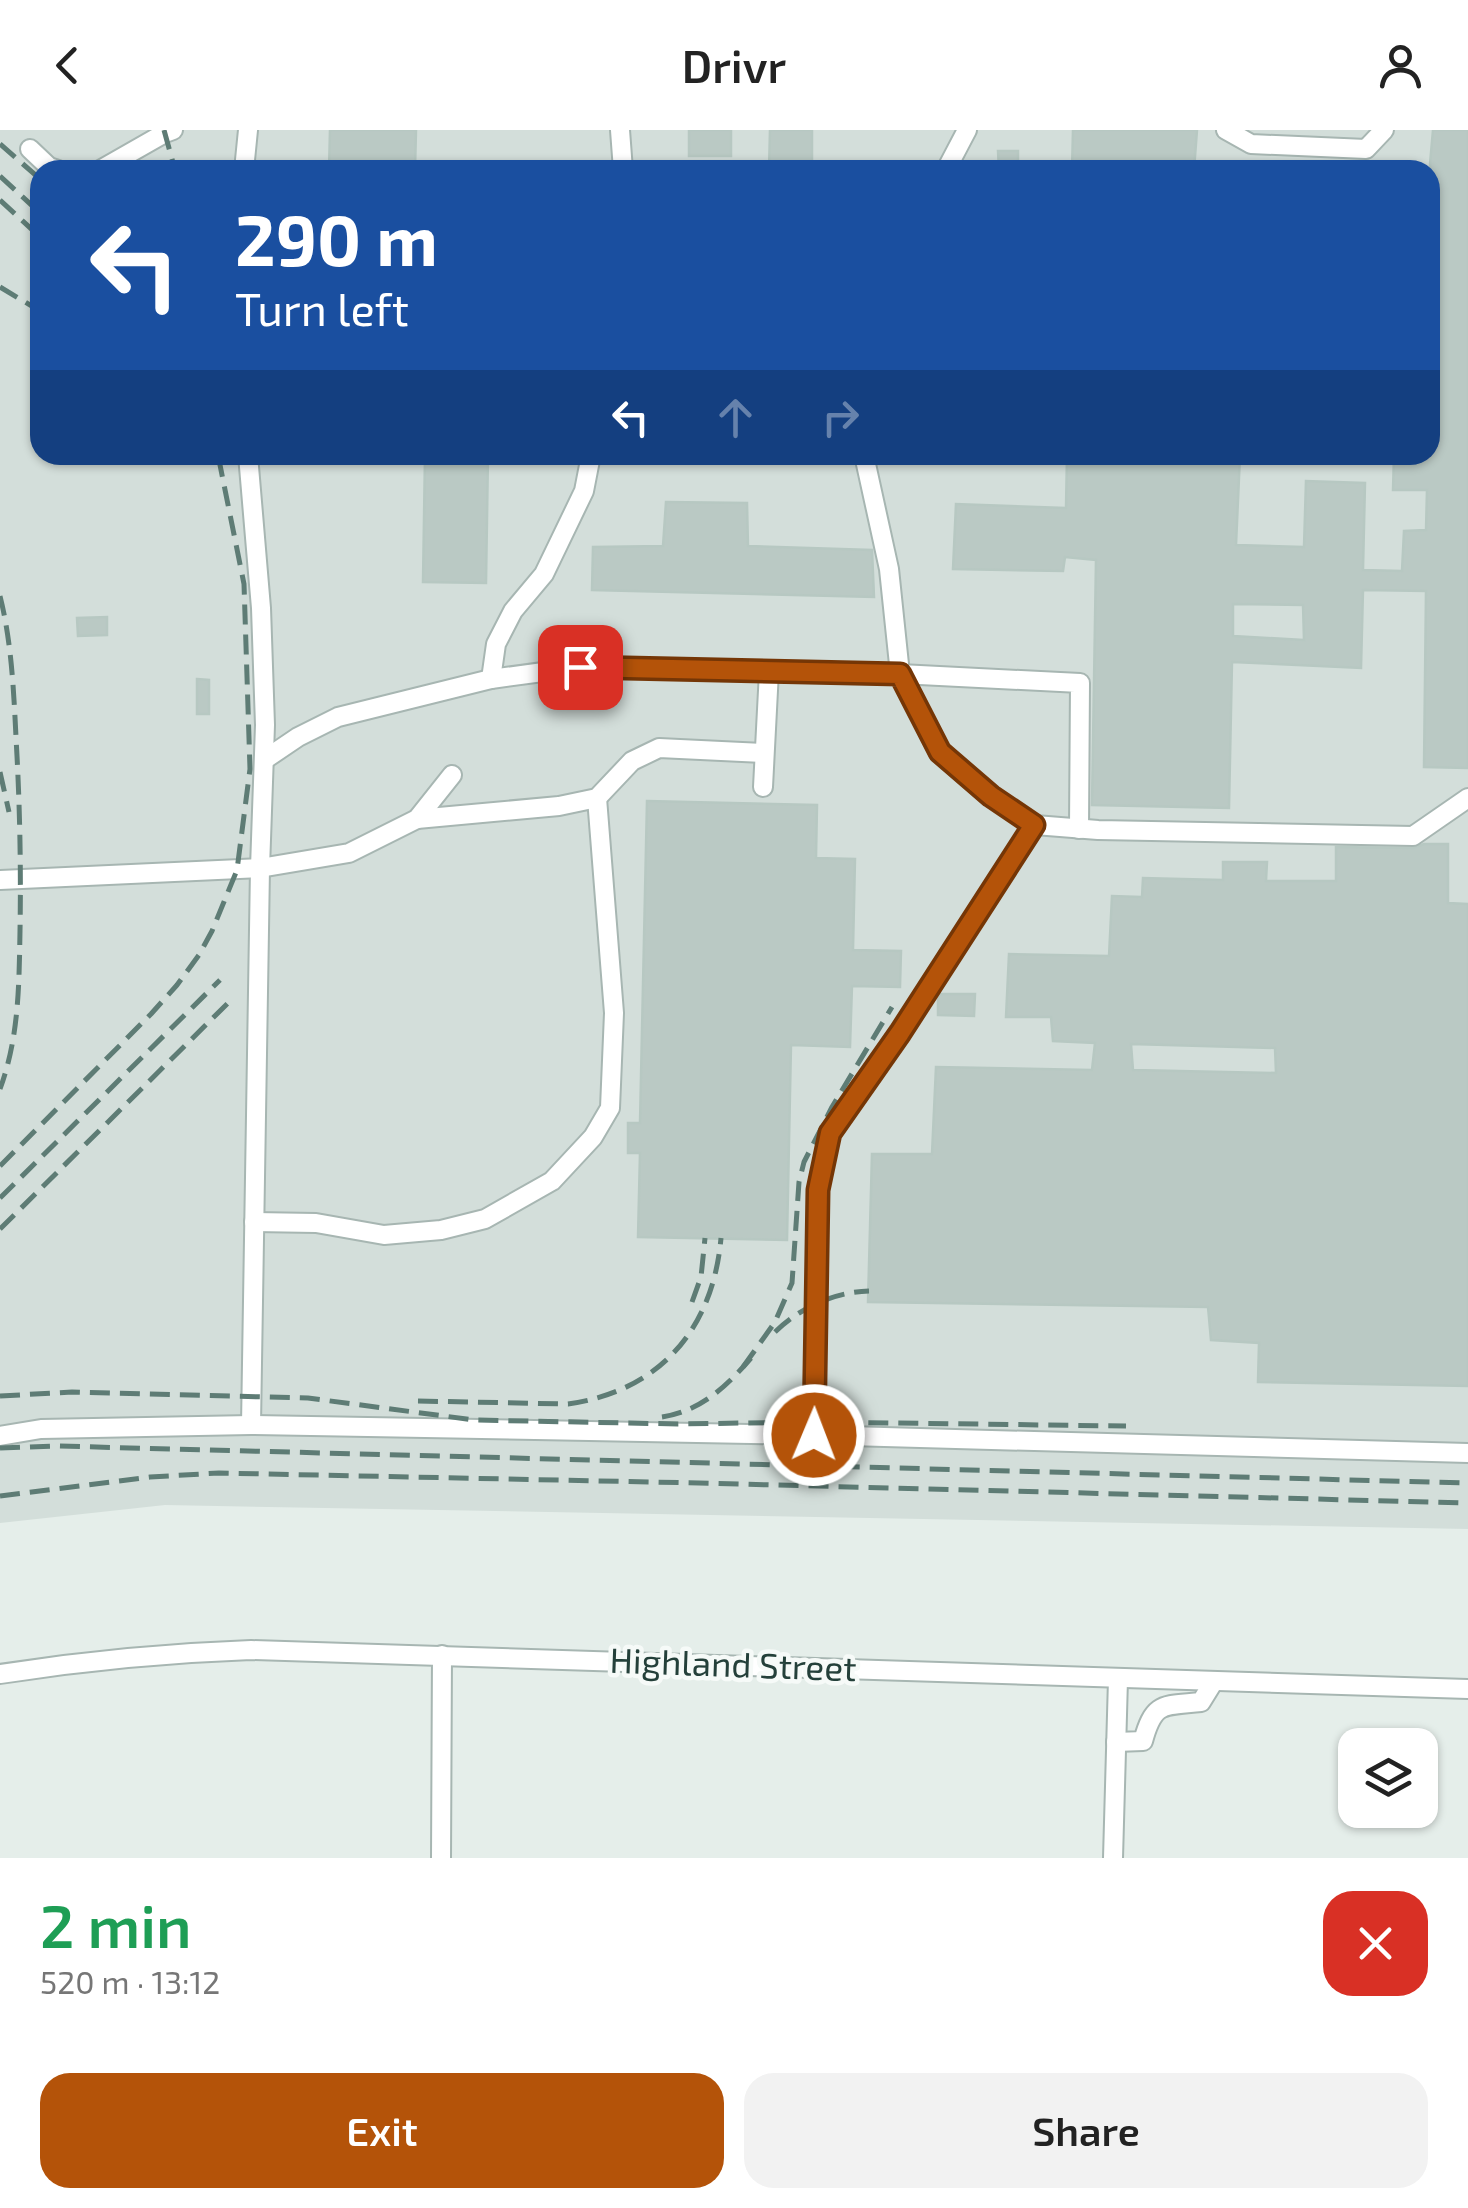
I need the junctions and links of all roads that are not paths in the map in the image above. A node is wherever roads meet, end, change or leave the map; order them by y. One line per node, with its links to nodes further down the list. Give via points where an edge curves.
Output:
1 (173, 130): 9 (street)
2 (248, 130): 10 (street)
3 (620, 130): 11 (street)
4 (967, 130): 12 (street)
5 (1226, 130): 6 (street, via 1250,144 1366,149)
6 (1384, 130)
7 (30, 149): 8 (street)
8 (42, 160)
9 (117, 160)
10 (245, 160)
11 (622, 160)
12 (951, 160)
13 (249, 465): 20 (street)
14 (589, 465): 18 (street, via 584,491 544,574 496,644)
15 (866, 465): 17 (street)
16 (769, 671): 17 (street); 18 (street, via 580,667); 19 (street)
17 (900, 674): 26 (street, via 940,752); 27 (street, via 1080,683)
18 (492, 679): 20 (street, via 338,717)
19 (764, 752): 22 (street); 23 (street, via 660,748 632,761)
20 (264, 760): 28 (street)
21 (452, 775): 25 (street)
22 (763, 787)
23 (597, 798): 25 (street); 30 (street, via 614,1012 610,1108 593,1137 552,1181 486,1219 384,1235 316,1223)
24 (1468, 798): 27 (street, via 1413,836)
25 (417, 819): 28 (street, via 350,853)
26 (1034, 825): 27 (street); 32 (street, via 830,1133 818,1190)
27 (1079, 829)
28 (260, 868): 29 (street); 30 (street)
29 (0, 880)
30 (254, 1222): 31 (street)
31 (252, 1425): 32 (street); 33 (street, via 41,1429)
32 (814, 1435): 34 (street)
33 (0, 1436)
34 (1468, 1454)
35 (442, 1656): 36 (street, Highland Street, via 184,1652); 37 (street, Highland Street); 41 (street)
36 (0, 1674)
37 (1118, 1679): 38 (street, Highland Street); 40 (street)
38 (1214, 1682): 39 (street, Highland Street); 40 (street, via 1200,1702 1162,1706 1149,1718 1143,1741)
39 (1468, 1689)
40 (1116, 1742): 42 (street)
41 (441, 1858)
42 (1113, 1858)

